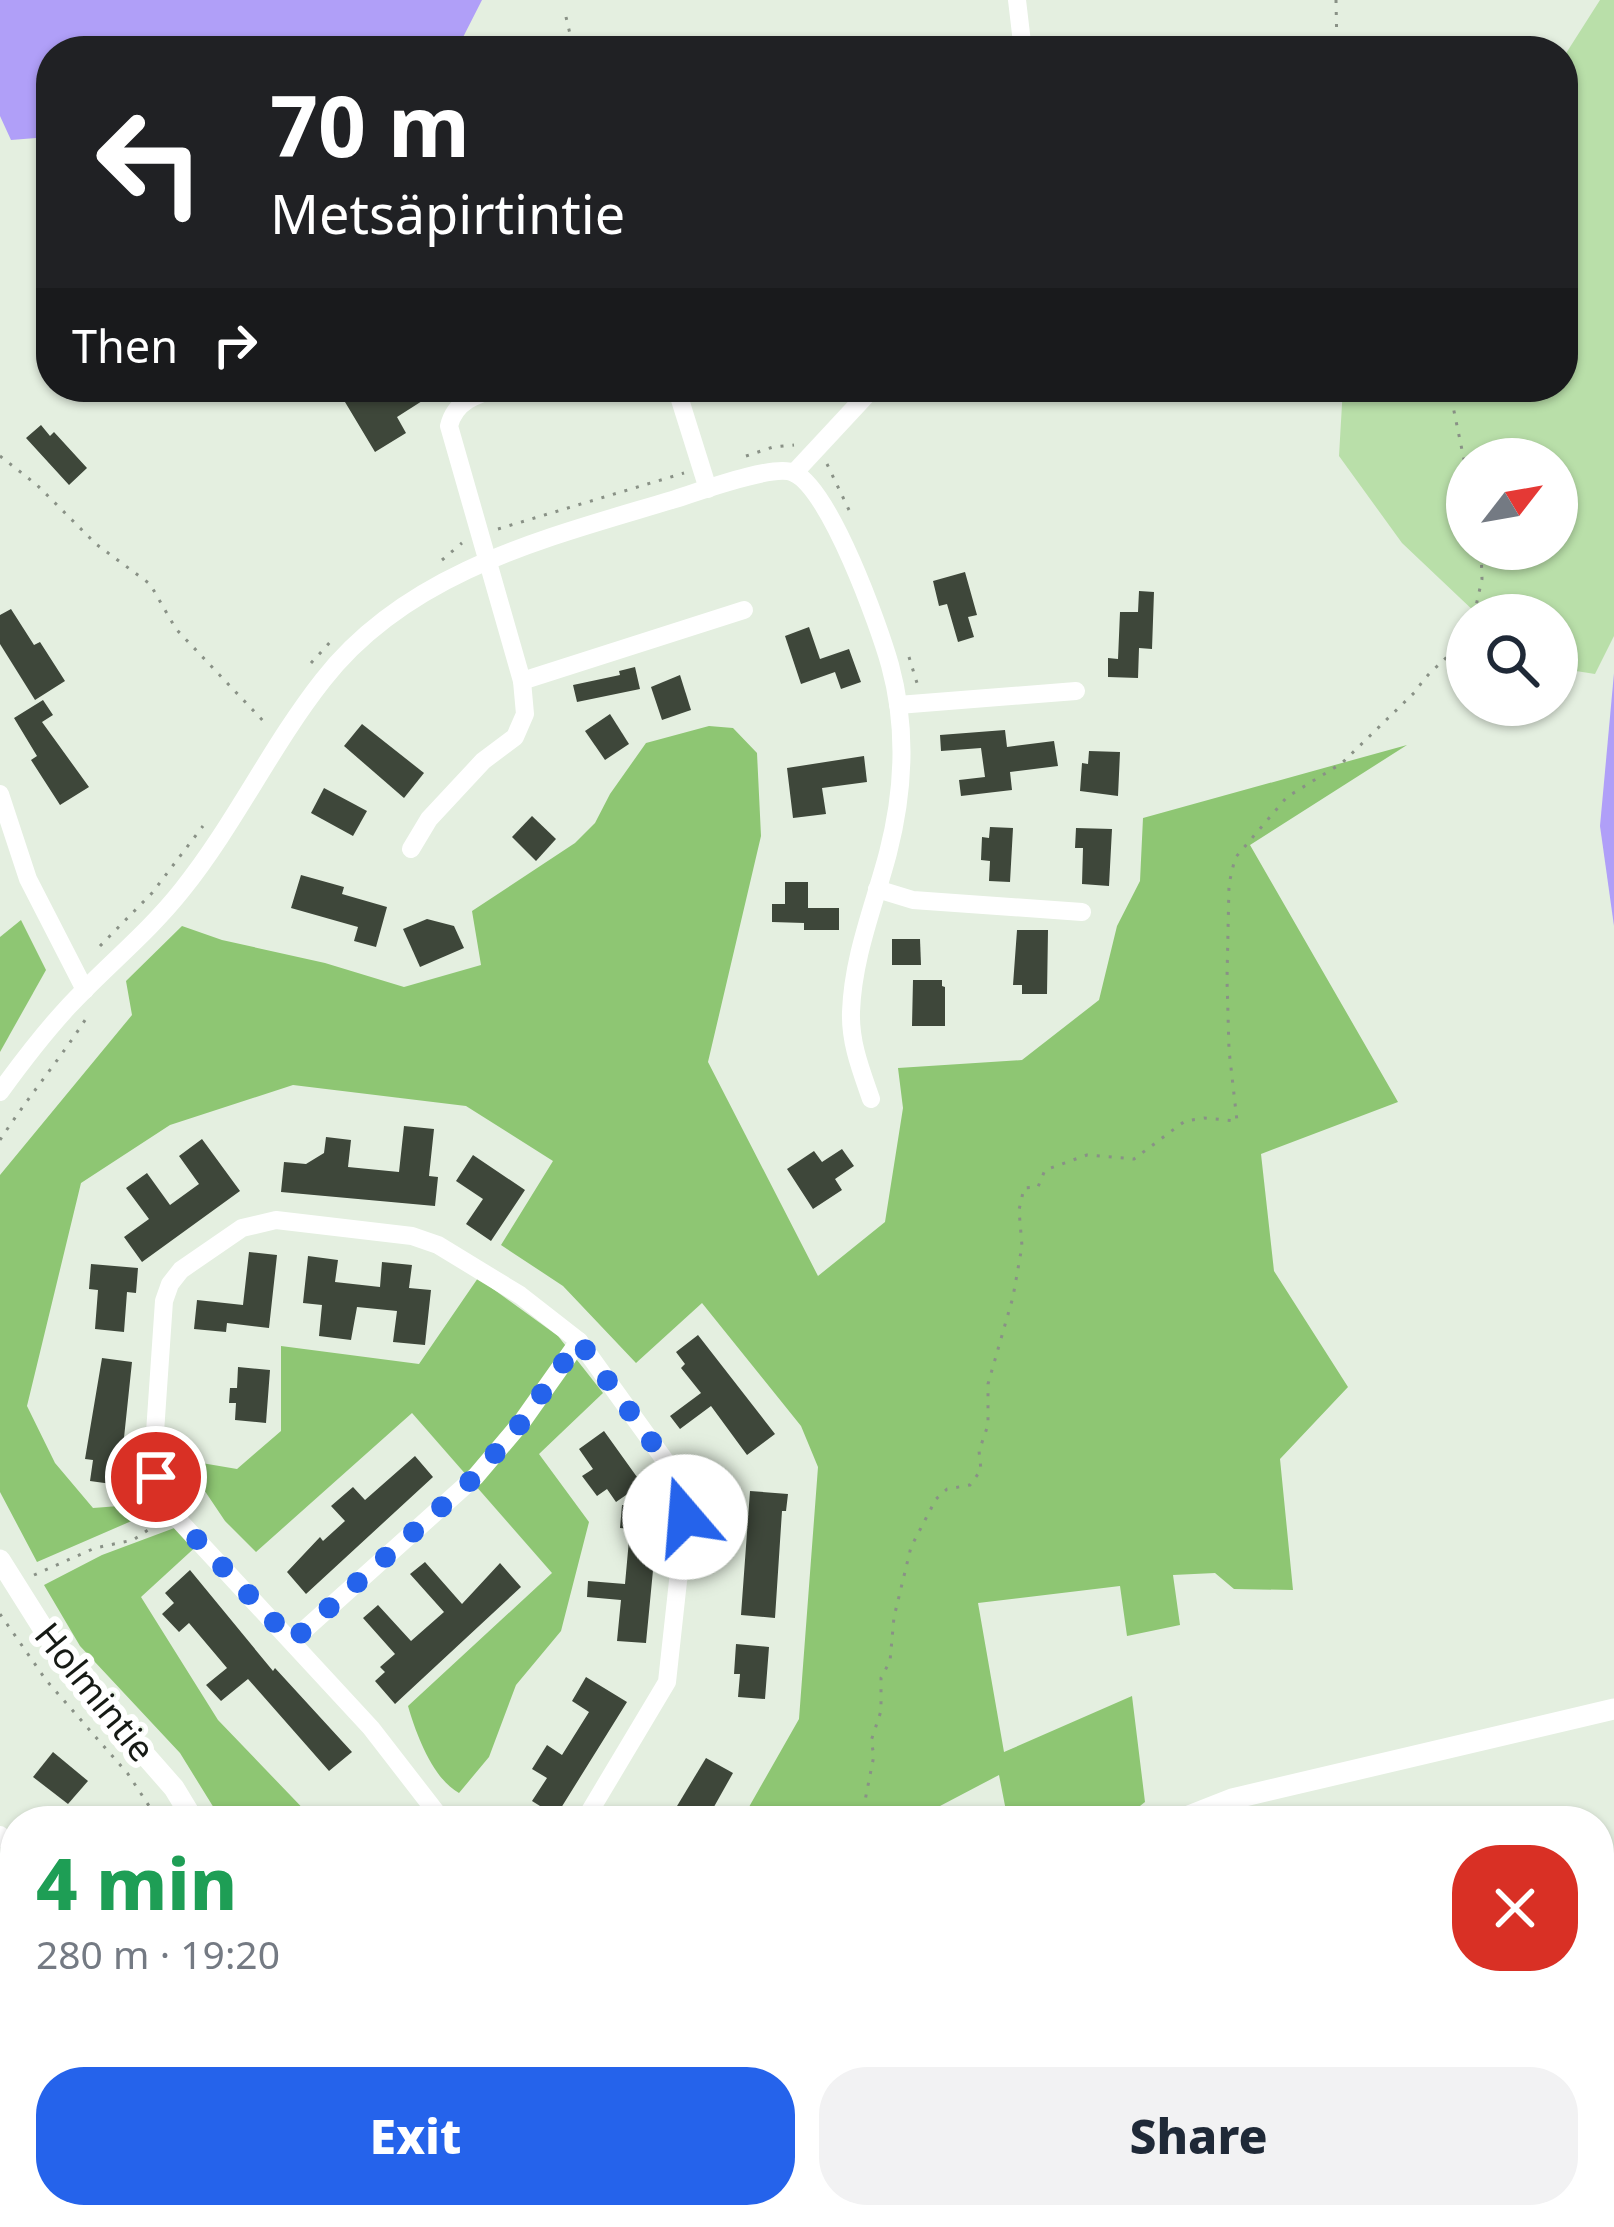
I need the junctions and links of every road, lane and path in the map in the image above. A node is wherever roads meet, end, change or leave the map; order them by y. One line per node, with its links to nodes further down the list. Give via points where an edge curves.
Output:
1 (1017, 0): 5 (street)
2 (1336, 0): 6 (path)
3 (566, 17): 4 (path)
4 (570, 36)
5 (1021, 36)
6 (1337, 36)
7 (468, 402): 15 (street, via 449,426)
8 (681, 402): 14 (street)
9 (860, 402): 13 (street)
10 (1452, 402): 11 (path)
11 (1460, 438)
12 (0, 456): 21 (path, via 150,584 176,629)
13 (794, 472): 14 (street); 20 (street, via 834,523 873,614)
14 (708, 489): 15 (street)
15 (487, 559): 18 (street); 21 (street, via 367,634)
16 (744, 610): 18 (street)
17 (1446, 661): 42 (path, via 1342,763 1287,797 1235,858 1228,979 1237,1121 1185,1121 1134,1159 1087,1155 1045,1170 1037,1187 1024,1188 1022,1246 988,1384 981,1470 970,1485 936,1499 911,1547 881,1678)
18 (522, 681): 23 (street, via 525,714 515,737 429,819)
19 (1076, 691): 20 (street)
20 (898, 705): 24 (street, via 900,793)
21 (285, 735): 26 (street, via 180,892)
22 (0, 794): 26 (street, via 28,879)
23 (411, 849)
24 (877, 889): 25 (street, via 913,900); 29 (street, via 850,1015)
25 (1082, 912)
26 (85, 990): 28 (street)
27 (88, 1015): 30 (path)
28 (0, 1092)
29 (871, 1099)
30 (0, 1140)
31 (579, 1341): 32 (street, via 438,1245 276,1220 251,1224 181,1270 164,1301 154,1447 156,1477); 36 (street, via 476,1476); 41 (street, via 674,1473 685,1517 667,1682)
32 (173, 1514): 34 (path, via 134,1540); 36 (street)
33 (0, 1561): 34 (street, Holmintie)
34 (12, 1583): 39 (street, Holmintie, via 66,1665)
35 (0, 1614): 38 (path)
36 (292, 1641): 40 (street)
37 (1614, 1709): 43 (street)
38 (150, 1806)
39 (185, 1806)
40 (431, 1806)
41 (593, 1806)
42 (864, 1806)
43 (1213, 1806)

